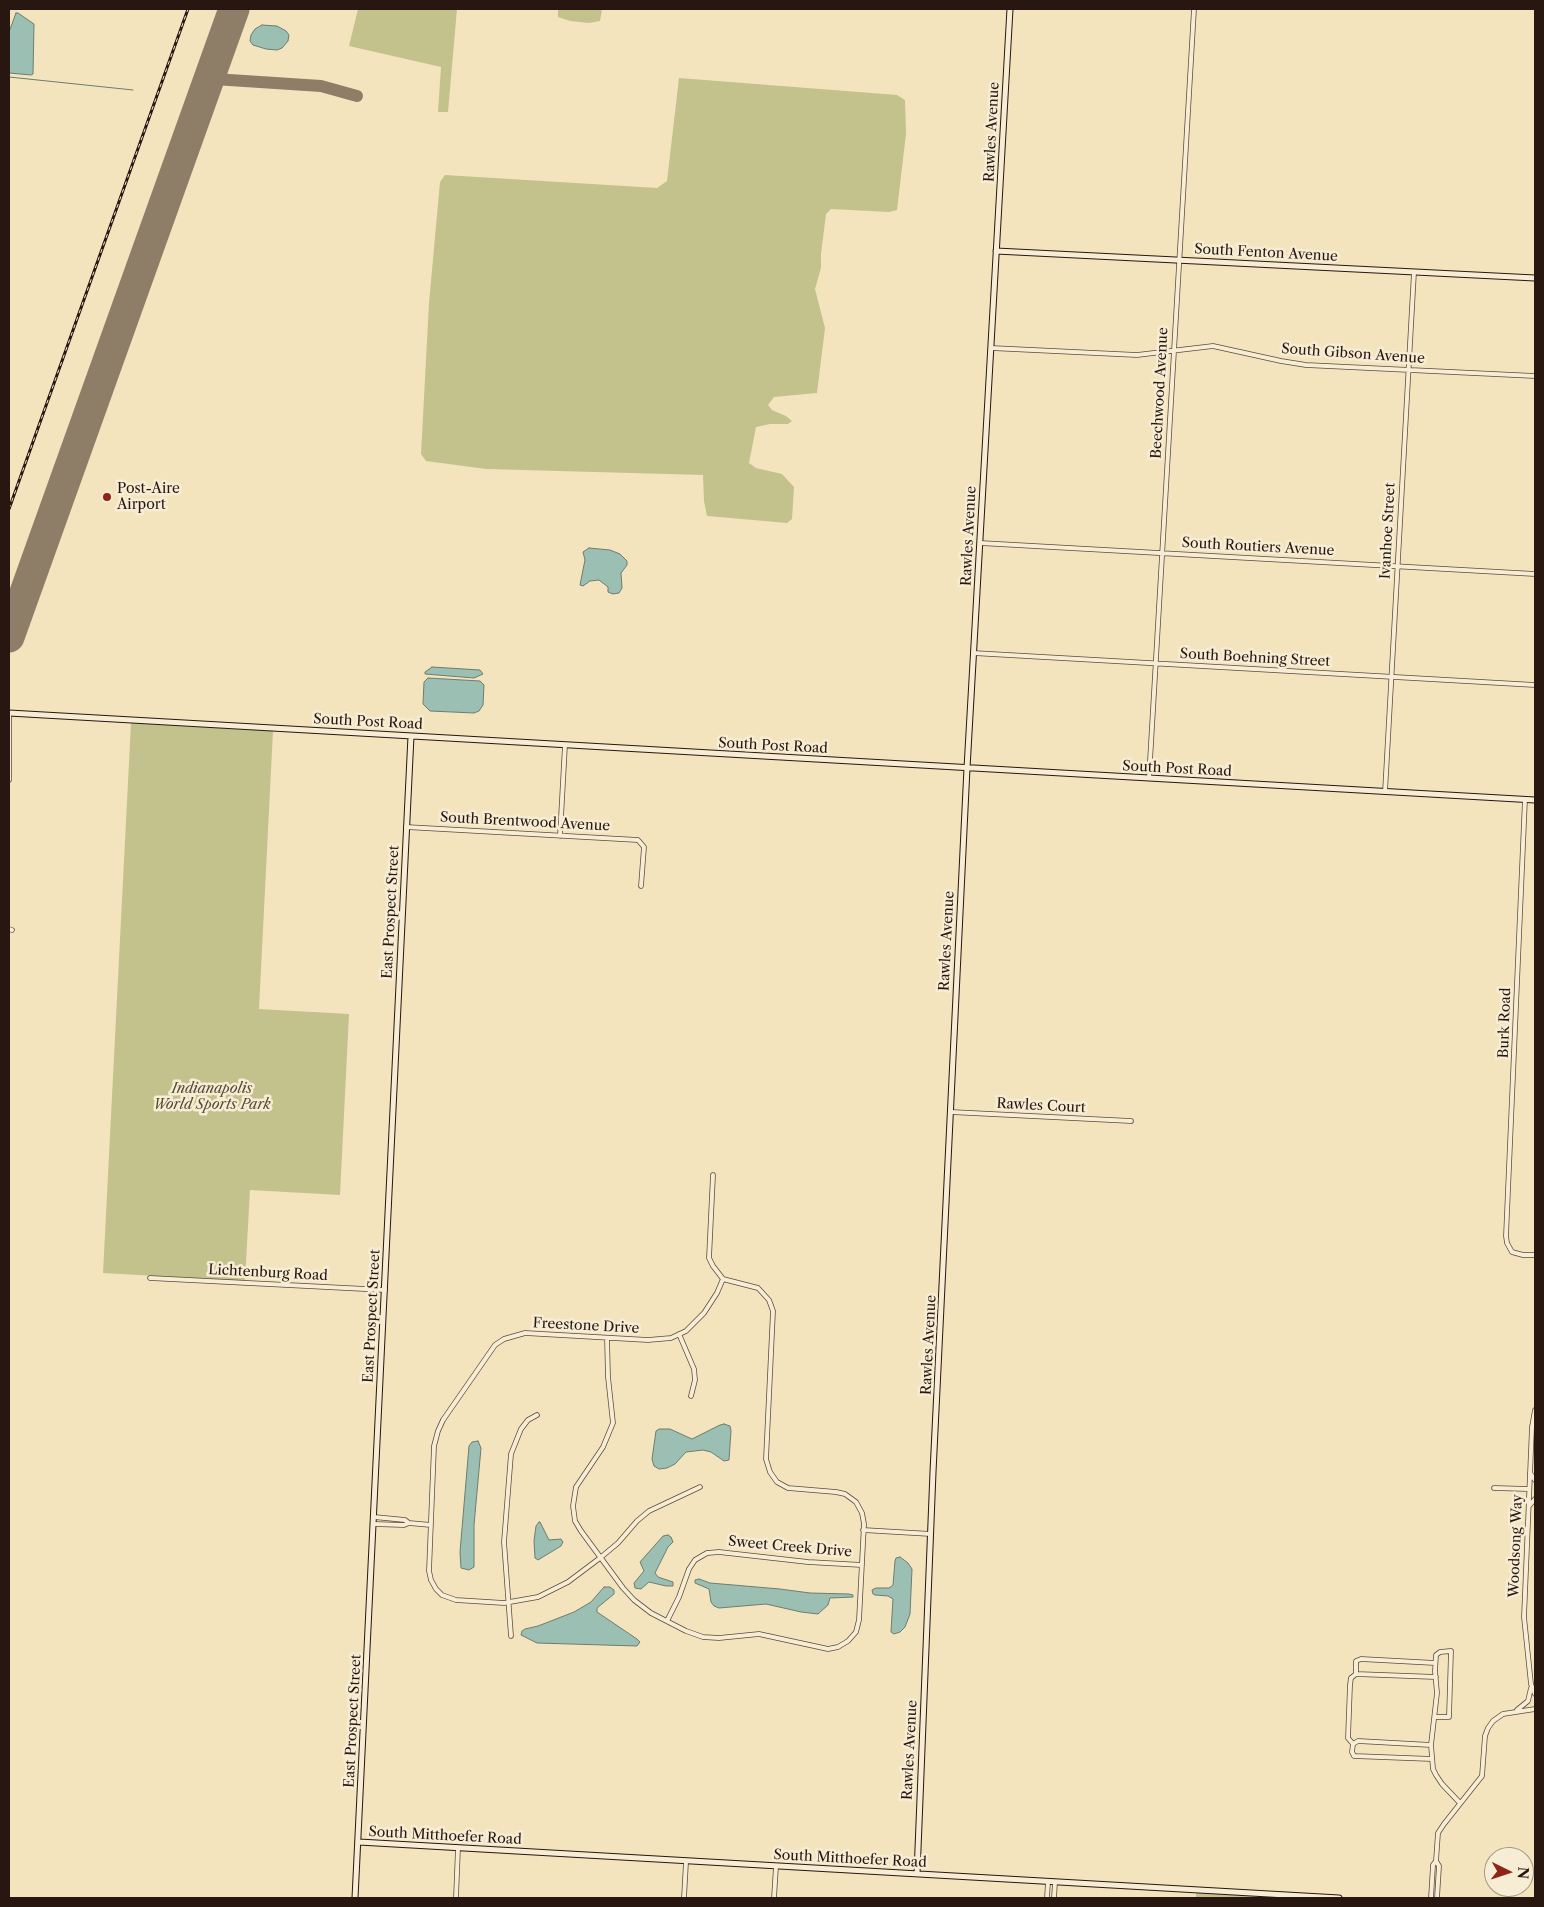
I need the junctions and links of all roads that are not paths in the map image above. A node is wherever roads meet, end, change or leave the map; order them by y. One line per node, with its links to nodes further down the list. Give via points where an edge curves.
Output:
1 (1010, 9): 3 (street, Rawles Avenue)
2 (1194, 9): 4 (street, Beechwood Avenue)
3 (996, 251): 4 (street, South Fenton Avenue); 7 (street, Rawles Avenue)
4 (1179, 260): 5 (street, South Fenton Avenue); 8 (street, Beechwood Avenue)
5 (1414, 272): 6 (street, South Fenton Avenue); 9 (street, Ivanhoe Street)
6 (1535, 278)
7 (991, 348): 8 (street, South Gibson Avenue, via 1131,356); 11 (street, Rawles Avenue)
8 (1174, 351): 9 (street, South Gibson Avenue, via 1213,346 1302,364); 12 (street, Beechwood Avenue)
9 (1409, 369): 10 (street, South Gibson Avenue); 13 (street, Ivanhoe Street)
10 (1535, 376)
11 (980, 543): 12 (street, South Routiers Avenue); 15 (street, Rawles Avenue)
12 (1162, 553): 13 (street, South Routiers Avenue); 16 (street, Beechwood Avenue)
13 (1397, 567): 14 (street, South Routiers Avenue); 17 (street, Ivanhoe Street)
14 (1535, 574)
15 (973, 653): 16 (street, South Boehning Street); 22 (street, Rawles Avenue)
16 (1156, 664): 17 (street, South Boehning Street); 23 (street, Beechwood Avenue)
17 (1391, 678): 18 (street, South Boehning Street); 25 (street, Ivanhoe Street)
18 (1535, 685)
19 (9, 713): 20 (street, South Post Road); 24 (street)
20 (411, 736): 21 (street, South Post Road); 28 (street, East Prospect Street)
21 (565, 745): 22 (street, South Post Road); 29 (street)
22 (967, 768): 23 (street, South Post Road); 31 (street, Rawles Avenue)
23 (1149, 778): 25 (street, South Post Road)
24 (9, 780)
25 (1385, 792): 26 (street, South Post Road)
26 (1525, 799): 27 (street, South Post Road); 34 (street, Burk Road, via 1506,1236 1509,1248 1516,1253)
27 (1535, 800)
28 (406, 827): 29 (street, South Brentwood Avenue); 37 (street, East Prospect Street)
29 (560, 836): 30 (street, South Brentwood Avenue, via 638,840 644,846)
30 (641, 886)
31 (951, 1112): 32 (street, Rawles Court); 55 (street, Rawles Avenue)
32 (1131, 1121)
33 (714, 1175): 36 (street, via 710,1258)
34 (1535, 1255)
35 (150, 1278): 37 (street, Lichtenburg Road)
36 (723, 1279): 38 (street, Freestone Drive, via 704,1313 694,1325); 54 (street, via 758,1288 773,1308 766,1459 770,1472 778,1483 788,1488 836,1492 850,1497 861,1510)
37 (385, 1290): 50 (street, East Prospect Street)
38 (679, 1334): 39 (street, Freestone Drive, via 648,1340); 40 (street, via 694,1369)
39 (607, 1338): 53 (street, Freestone Drive, via 525,1334 504,1339 495,1345 438,1431 434,1446); 56 (street, via 613,1423 603,1446 576,1487 573,1506 575,1521)
40 (691, 1396)
41 (1535, 1410): 43 (street, Woodsong Way)
42 (537, 1415): 58 (street, via 521,1428 511,1454 504,1535)
43 (1530, 1473): 44 (street); 47 (street, Woodsong Way)
44 (1535, 1480)
45 (700, 1487): 56 (street, via 649,1511)
46 (1494, 1488): 47 (street)
47 (1529, 1489): 49 (street, Woodsong Way)
48 (1535, 1499): 49 (street)
49 (1529, 1506): 64 (street, Woodsong Way, via 1524,1624)
50 (374, 1516): 51 (street); 52 (street, East Prospect Street)
51 (409, 1523): 52 (street); 53 (street)
52 (374, 1524): 73 (street, East Prospect Street)
53 (431, 1525): 58 (street, Freestone Drive, via 429,1571 434,1587 453,1600)
54 (863, 1530): 55 (street); 57 (street)
55 (931, 1534): 78 (street, Rawles Avenue)
56 (600, 1558): 58 (street, via 556,1589 531,1599); 59 (street, via 634,1600)
57 (862, 1565): 59 (street, Sweet Creek Drive, via 707,1553 689,1569); 59 (street, via 859,1624 848,1641 838,1647 828,1649 759,1634 711,1638 691,1633)
58 (508, 1602): 60 (street)
59 (667, 1621)
60 (511, 1636)
61 (1435, 1664): 62 (street, via 1360,1659 1356,1661); 63 (street); 68 (street, via 1436,1655 1451,1650 1449,1716)
62 (1356, 1674): 63 (street); 69 (street, via 1350,1685 1348,1738)
63 (1436, 1678): 68 (street)
64 (1532, 1685): 65 (street, Woodsong Way); 67 (street, via 1528,1701)
65 (1535, 1694)
66 (1535, 1709): 67 (street)
67 (1512, 1712): 72 (street, via 1498,1716 1490,1724 1483,1775)
68 (1435, 1717): 70 (street)
69 (1352, 1744): 70 (street, via 1358,1741); 71 (street, via 1354,1756)
70 (1431, 1745): 71 (street)
71 (1432, 1759): 72 (street, via 1436,1775)
72 (1460, 1803): 75 (street, via 1440,1829)
73 (359, 1842): 74 (street, South Mitthoefer Road); 81 (street, East Prospect Street)
74 (458, 1848): 76 (street, South Mitthoefer Road); 82 (street)
75 (1436, 1861): 88 (street); 89 (street, via 1439,1866)
76 (686, 1862): 77 (street, South Mitthoefer Road); 83 (street)
77 (776, 1866): 78 (street, South Mitthoefer Road); 84 (street)
78 (917, 1874): 79 (street, South Mitthoefer Road)
79 (1048, 1882): 80 (street, South Mitthoefer Road); 85 (street)
80 (1055, 1882): 86 (street); 87 (street, South Mitthoefer Road)
81 (356, 1898)
82 (456, 1898)
83 (684, 1898)
84 (774, 1898)
85 (1047, 1898)
86 (1054, 1898)
87 (1339, 1898)
88 (1431, 1898)
89 (1437, 1898)

